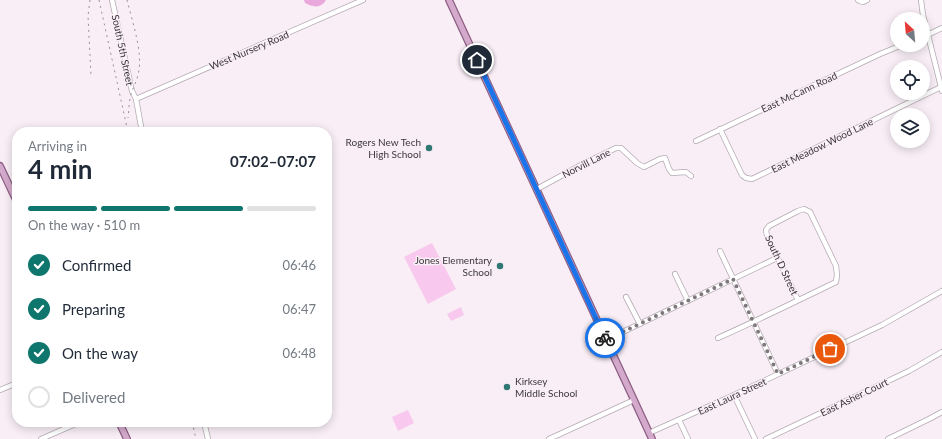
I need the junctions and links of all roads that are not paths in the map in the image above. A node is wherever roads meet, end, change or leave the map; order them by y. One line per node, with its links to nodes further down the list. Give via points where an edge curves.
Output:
1 (112, 0): 13 (street, South 5th Street, via 132,91)
2 (363, 0): 13 (street, West Nursery Road)
3 (449, 0): 19 (main road)
4 (867, 0): 6 (street)
5 (921, 0): 7 (street)
6 (859, 1)
7 (922, 12)
8 (942, 28): 9 (street)
9 (930, 34)
10 (890, 50): 15 (street, East McCann Road)
11 (930, 52): 12 (street)
12 (942, 89): 15 (street, East Meadow Wood Lane, via 752,178 742,175)
13 (136, 99): 14 (street, South 5th Street)
14 (141, 127)
15 (720, 130): 16 (street, East McCann Road)
16 (696, 141)
17 (0, 166): 20 (main road)
18 (691, 176): 19 (street, Norvill Lane, via 686,172 672,173 665,158 644,167 621,148 616,148)
19 (537, 189): 32 (main road)
20 (12, 191)
21 (720, 251): 24 (street)
22 (777, 258): 24 (street); 27 (street, South D Street); 27 (street, South D Street, via 766,230 798,211 804,209 810,212 836,266 837,276 836,282)
23 (674, 274): 28 (street)
24 (733, 279): 28 (street); 29 (street)
25 (942, 291): 34 (street, East Laura Street, via 882,325)
26 (626, 297): 30 (street)
27 (798, 300): 29 (street)
28 (688, 301): 30 (street)
29 (753, 322): 31 (street); 34 (street)
30 (640, 324): 32 (street)
31 (718, 338)
32 (606, 340): 38 (main road)
33 (942, 352): 51 (street, East Asher Court)
34 (778, 374): 37 (street, East Laura Street)
35 (12, 385): 36 (street)
36 (0, 390)
37 (734, 395): 40 (street, East Laura Street); 50 (street)
38 (634, 400): 44 (main road); 48 (street)
39 (942, 412): 52 (street)
40 (679, 420): 44 (street, East Laura Street); 49 (street)
41 (69, 427): 45 (street)
42 (122, 427): 46 (main road)
43 (205, 427): 47 (street)
44 (650, 436)
45 (41, 439)
46 (127, 439)
47 (208, 439)
48 (549, 439)
49 (688, 439)
50 (755, 439)
51 (766, 439)
52 (888, 439)

